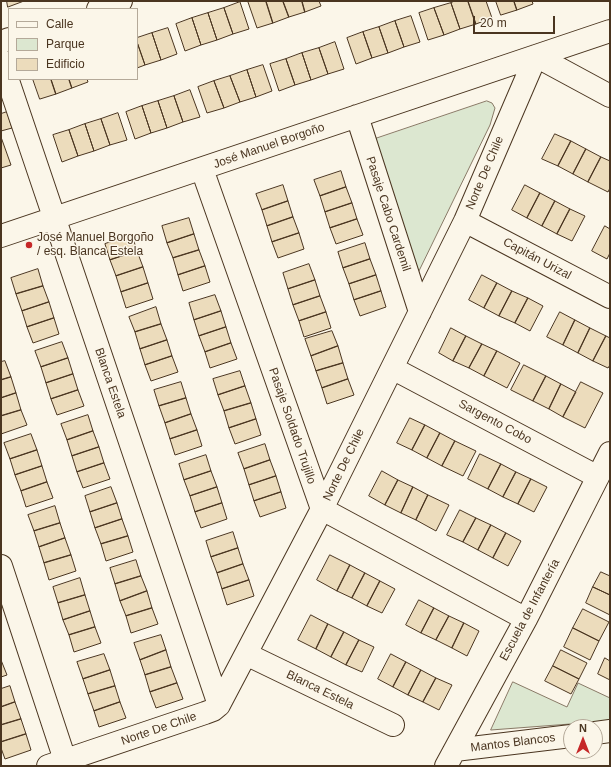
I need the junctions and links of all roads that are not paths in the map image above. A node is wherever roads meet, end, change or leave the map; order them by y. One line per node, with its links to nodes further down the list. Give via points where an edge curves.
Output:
1 (121, 1): 2 (street)
2 (101, 8)
3 (610, 31): 4 (street, José Manuel Borgoño)
4 (536, 56): 6 (street); 7 (street, José Manuel Borgoño); 10 (street, Norte De Chile)
5 (1, 60): 9 (street, Blanca Estela)
6 (610, 96)
7 (357, 116): 8 (street, José Manuel Borgoño); 13 (street, Pasaje Cabo Cardemil)
8 (202, 169): 9 (street, José Manuel Borgoño); 17 (street, Pasaje Soldado Trujillo)
9 (54, 218): 11 (street, José Manuel Borgoño); 21 (street, Blanca Estela)
10 (465, 221): 12 (street, Capitán Urizal); 13 (street, Norte De Chile)
11 (1, 236)
12 (610, 297)
13 (420, 312): 14 (street, Norte De Chile)
14 (392, 368): 16 (street, Sargento Cobo); 17 (street, Norte De Chile)
15 (610, 453): 16 (street, Escuela de Infantería)
16 (598, 477): 19 (street, Escuela de Infantería)
17 (322, 509): 19 (street); 20 (street, Norte De Chile)
18 (1, 566): 25 (street)
19 (526, 619): 24 (street, Escuela de Infantería)
20 (246, 654): 21 (street, Norte De Chile); 22 (street, Blanca Estela)
21 (219, 705): 25 (street, Norte De Chile, via 205,713)
22 (393, 725)
23 (563, 737): 24 (street, Mantos Blancos)
24 (451, 758)
25 (57, 763)

